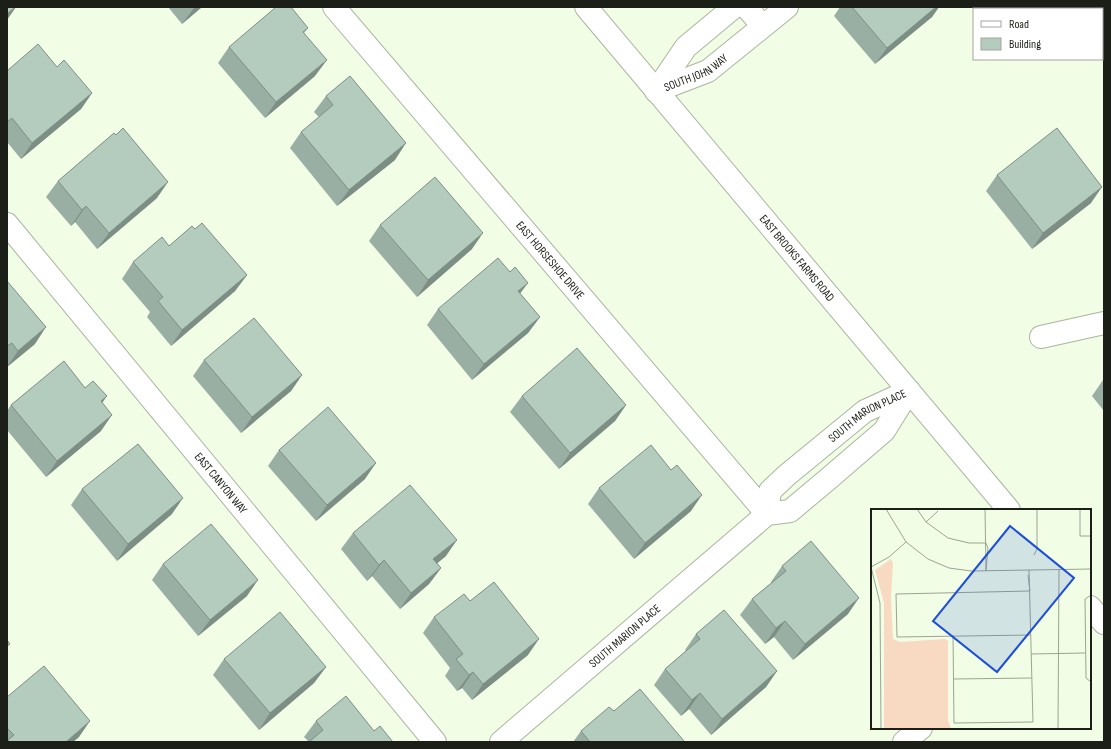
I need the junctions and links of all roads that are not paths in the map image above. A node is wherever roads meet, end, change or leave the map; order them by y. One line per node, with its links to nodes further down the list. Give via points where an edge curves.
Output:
1 (334, 7): 15 (street, EAST HORSESHOE DRIVE)
2 (586, 7): 7 (street, EAST BROOKS FARMS ROAD)
3 (734, 7): 7 (street, SOUTH JOHN WAY, via 686,47)
4 (746, 7): 6 (street)
5 (787, 7): 6 (street, SOUTH JOHN WAY)
6 (763, 26): 7 (street, SOUTH JOHN WAY, via 708,71)
7 (656, 91): 11 (street, EAST BROOKS FARMS ROAD)
8 (7, 224): 19 (street, EAST CANYON WAY)
9 (1104, 323): 10 (street)
10 (1041, 337)
11 (908, 391): 12 (street, SOUTH MARION PLACE, via 865,411); 13 (street, SOUTH MARION PLACE, via 884,431); 14 (street, EAST BROOKS FARMS ROAD)
12 (807, 459): 13 (street); 15 (street, SOUTH MARION PLACE, via 770,491)
13 (827, 480): 15 (street, SOUTH MARION PLACE, via 790,511)
14 (1008, 509)
15 (767, 514): 20 (street, SOUTH MARION PLACE)
16 (1091, 608): 17 (street)
17 (1104, 624)
18 (920, 729): 21 (street)
19 (435, 742)
20 (501, 742)
21 (904, 742)

